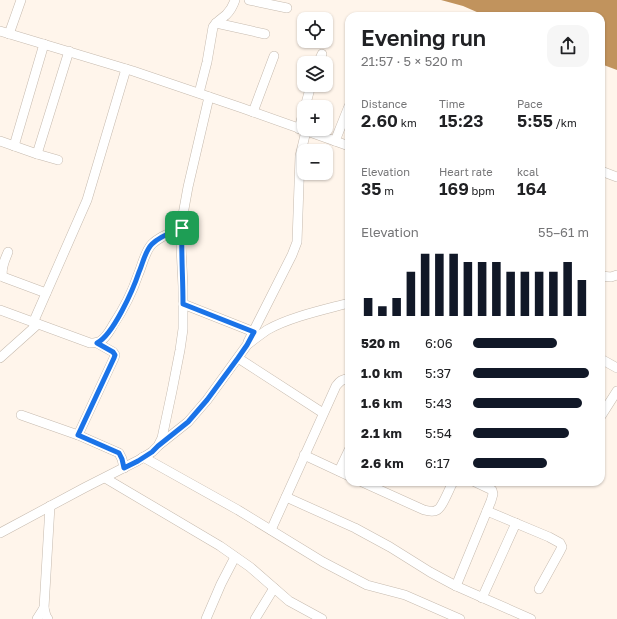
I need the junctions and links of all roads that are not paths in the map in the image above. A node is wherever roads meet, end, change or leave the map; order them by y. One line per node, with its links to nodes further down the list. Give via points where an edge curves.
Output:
1 (21, 0): 6 (street)
2 (235, 0): 5 (street, via 225,16)
3 (249, 0): 4 (street)
4 (287, 8)
5 (216, 23): 7 (street); 12 (street)
6 (4, 32): 8 (street)
7 (265, 34)
8 (44, 44): 9 (street); 22 (street)
9 (69, 51): 11 (street); 23 (street)
10 (274, 56): 14 (street)
11 (126, 69): 12 (street); 31 (street, via 87,200)
12 (199, 94): 13 (street)
13 (209, 97): 14 (street); 27 (street, via 188,187)
14 (253, 112): 16 (street)
15 (345, 116): 20 (street)
16 (297, 128)
17 (302, 136): 36 (street, via 297,242)
18 (320, 136): 20 (street)
19 (0, 141): 22 (street)
20 (335, 141): 21 (street)
21 (345, 145)
22 (14, 146): 23 (street)
23 (37, 154): 24 (street)
24 (58, 160)
25 (605, 174): 26 (street)
26 (617, 177)
27 (182, 228): 32 (street); 37 (street, via 151,245 119,316 107,335)
28 (8, 252): 31 (street, via 2,269 3,277)
29 (617, 275): 30 (street)
30 (605, 276)
31 (46, 293): 35 (street)
32 (183, 304): 36 (street); 49 (street, via 180,350 162,438)
33 (345, 304): 38 (street, via 284,322)
34 (0, 310): 35 (street)
35 (36, 324): 37 (street, via 80,340); 39 (street)
36 (254, 332): 38 (street)
37 (97, 343): 48 (street, via 115,355)
38 (247, 345): 40 (street)
39 (0, 358)
40 (238, 358): 46 (street); 49 (street, via 188,422)
41 (605, 361): 42 (street)
42 (617, 368)
43 (345, 379): 46 (street, via 339,381)
44 (617, 391): 45 (street)
45 (605, 410)
46 (323, 413): 50 (street)
47 (21, 415): 48 (street)
48 (78, 435): 53 (street, via 119,453)
49 (158, 446): 51 (street)
50 (304, 455): 54 (street); 60 (street)
51 (143, 458): 53 (street); 64 (street)
52 (345, 458): 54 (street)
53 (124, 468): 56 (street)
54 (339, 471): 55 (street)
55 (345, 474)
56 (105, 478): 61 (street); 66 (street)
57 (371, 486): 58 (street, via 424,510 432,511 440,508)
58 (451, 486)
59 (484, 486): 62 (street, via 492,490 493,494)
60 (286, 497): 64 (street); 67 (street, via 355,528)
61 (50, 506): 65 (street); 71 (street)
62 (487, 511): 63 (street); 67 (street)
63 (516, 523): 69 (street, via 549,536 562,547); 70 (street)
64 (271, 530): 77 (street, via 367,585 405,595)
65 (0, 533)
66 (235, 557): 68 (street); 74 (street)
67 (456, 586): 70 (street)
68 (274, 588): 75 (street); 76 (street)
69 (539, 589)
70 (482, 598): 78 (street)
71 (44, 608): 72 (street); 73 (street)
72 (38, 619)
73 (48, 619)
74 (206, 619)
75 (255, 619)
76 (322, 619)
77 (460, 619)
78 (531, 619)

